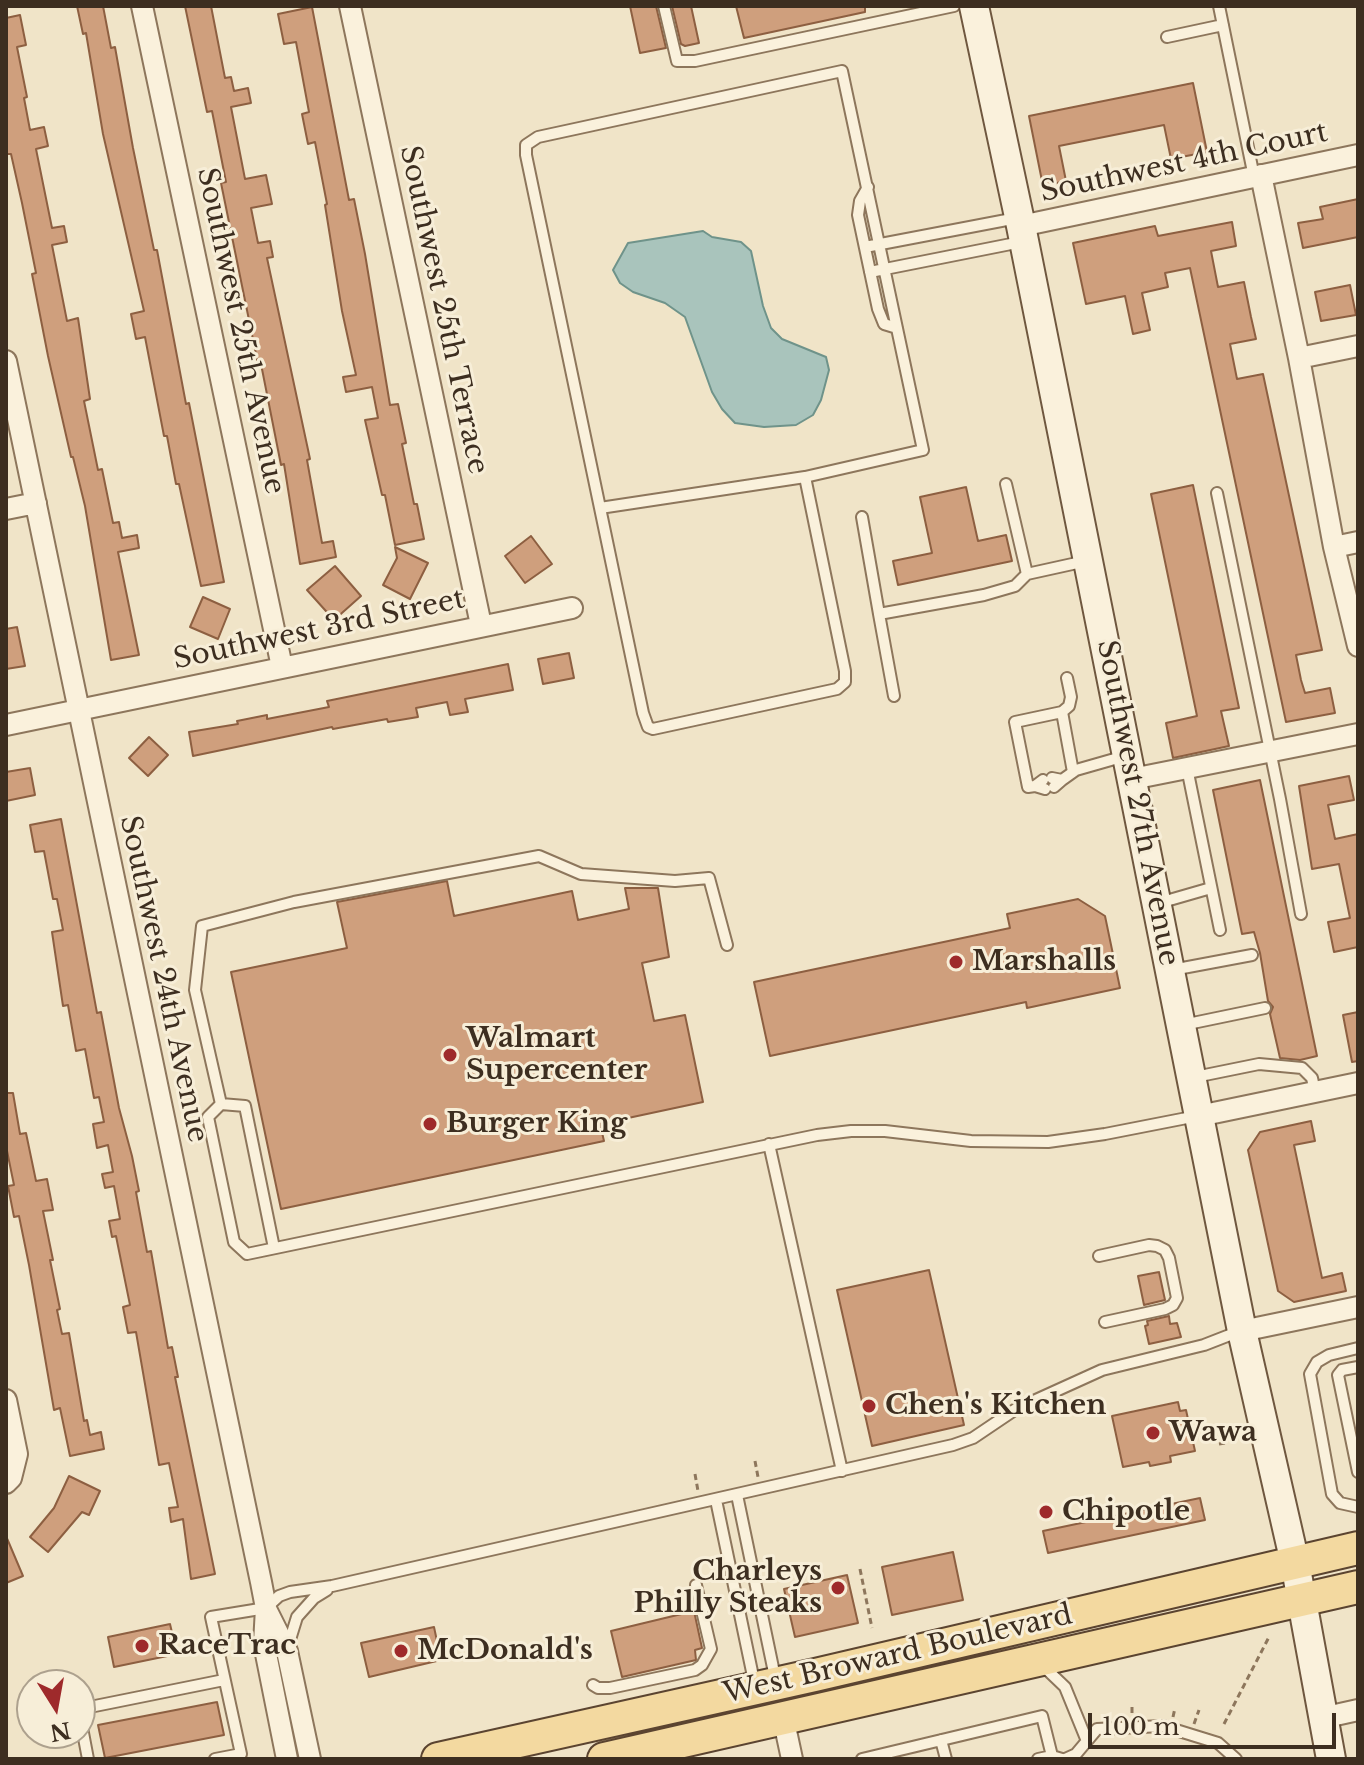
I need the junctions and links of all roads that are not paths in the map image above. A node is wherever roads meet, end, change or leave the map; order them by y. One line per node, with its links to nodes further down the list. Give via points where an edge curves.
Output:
1 (142, 6): 35 (street, Southwest 25th Avenue)
2 (350, 6): 33 (street, Southwest 25th Terrace)
3 (664, 6): 5 (lane, via 677,61)
4 (1219, 6): 6 (lane)
5 (972, 7): 11 (street, Southwest 27th Avenue)
6 (1223, 25): 7 (lane); 9 (lane)
7 (1167, 37)
8 (1358, 155): 9 (street, Southwest 4th Court)
9 (1258, 176): 11 (street, Southwest 4th Court); 18 (street)
10 (868, 187): 12 (lane); 13 (lane, via 858,215); 24 (lane, via 842,71 538,137 526,145)
11 (1021, 228): 12 (lane); 14 (lane); 29 (street, Southwest 27th Avenue)
12 (880, 244): 13 (lane); 14 (lane)
13 (865, 247): 15 (lane)
14 (885, 269): 15 (lane); 16 (lane)
15 (870, 272): 16 (lane, via 884,324)
16 (897, 328): 20 (lane, via 923,450)
17 (1358, 346): 18 (street)
18 (1299, 358): 28 (street)
19 (6, 361): 23 (street, Southwest 24th Avenue)
20 (805, 477): 24 (lane); 24 (lane, via 845,682 837,689 653,729 645,722)
21 (1006, 484): 30 (lane)
22 (1217, 493): 42 (lane)
23 (36, 503): 25 (street); 38 (street, Southwest 24th Avenue)
24 (600, 508)
25 (6, 509)
26 (862, 517): 32 (lane)
27 (1358, 542): 28 (street)
28 (1334, 547): 34 (street)
29 (1088, 561): 30 (lane); 43 (street, Southwest 27th Avenue)
30 (1027, 574): 32 (lane, via 1015,586 984,595)
31 (572, 608): 33 (street, Southwest 3rd Street)
32 (879, 614): 37 (lane)
33 (481, 625): 35 (street, Southwest 3rd Street)
34 (1358, 646)
35 (282, 667): 38 (street, Southwest 3rd Street)
36 (1067, 678): 39 (lane, via 1069,706)
37 (894, 696)
38 (79, 710): 40 (street, Southwest 3rd Street); 81 (street, Southwest 24th Avenue)
39 (1062, 712): 45 (lane); 45 (lane, via 1015,722 1028,787)
40 (6, 725)
41 (1358, 734): 42 (street)
42 (1270, 752): 44 (street); 48 (lane)
43 (1129, 767): 44 (street); 45 (lane); 47 (street, Southwest 27th Avenue)
44 (1187, 768): 46 (lane)
45 (1073, 772)
46 (1211, 888): 47 (lane); 49 (lane)
47 (1157, 904): 52 (street, Southwest 27th Avenue)
48 (1301, 914)
49 (1220, 930)
50 (727, 945): 58 (lane, via 709,878 675,881 581,874 539,856 294,902 202,926 195,990)
51 (1252, 955): 52 (lane)
52 (1170, 971): 54 (street, Southwest 27th Avenue)
53 (1265, 1008): 54 (lane)
54 (1181, 1025): 55 (street, Southwest 27th Avenue)
55 (1191, 1078): 57 (lane, via 1259,1064 1302,1068 1312,1078); 59 (street, Southwest 27th Avenue)
56 (1358, 1083): 57 (street)
57 (1315, 1092): 59 (street)
58 (221, 1104): 61 (lane, via 245,1106); 61 (lane, via 208,1117 234,1242 247,1254)
59 (1199, 1116): 60 (lane, via 1048,1142 851,1131); 65 (street, Southwest 27th Avenue)
60 (769, 1144): 61 (lane); 69 (lane)
61 (274, 1248)
62 (1099, 1256): 64 (lane, via 1149,1245 1165,1250 1177,1298 1165,1309)
63 (1358, 1307): 65 (street)
64 (1105, 1322)
65 (1242, 1331): 69 (lane, via 1102,1370 1016,1409 973,1438); 76 (street, Southwest 27th Avenue)
66 (1358, 1348): 74 (lane, via 1329,1355 1310,1374 1332,1494 1340,1503)
67 (1358, 1367): 70 (lane, via 1338,1375)
68 (6, 1400): 71 (street, via 17,1454)
69 (842, 1471): 72 (lane)
70 (1358, 1472)
71 (8, 1481)
72 (737, 1495): 73 (lane); 86 (lane)
73 (716, 1500): 78 (lane); 86 (lane)
74 (1358, 1507)
75 (1358, 1548): 76 (main road, West Broward Boulevard)
76 (1295, 1563): 80 (street, Southwest 27th Avenue); 86 (main road, West Broward Boulevard)
77 (696, 1585): 85 (lane, via 711,1649 702,1665 610,1688)
78 (332, 1586): 81 (lane, via 290,1592); 82 (lane, via 297,1617)
79 (1358, 1587): 80 (main road, West Broward Boulevard)
80 (1301, 1600): 83 (main road, West Broward Boulevard); 90 (street, Southwest 27th Avenue)
81 (266, 1608): 82 (street, Southwest 24th Avenue); 84 (lane, via 211,1617); 96 (street, Southwest 24th Avenue, via 264,1644)
82 (287, 1651): 97 (street, Southwest 24th Avenue)
83 (1037, 1660): 89 (main road, West Broward Boulevard); 93 (lane, via 1065,1687)
84 (224, 1680): 87 (lane); 95 (lane, via 241,1754)
85 (593, 1685)
86 (766, 1686): 91 (main road, via 757,1709); 98 (main road, West Broward Boulevard)
87 (96, 1706)
88 (1358, 1710): 90 (street)
89 (783, 1717): 91 (main road, West Broward Boulevard); 100 (street)
90 (1322, 1718): 105 (street, Southwest 27th Avenue)
91 (731, 1729): 99 (main road, West Broward Boulevard)
92 (941, 1740): 94 (lane, via 1042,1716); 101 (lane); 102 (lane)
93 (1087, 1741): 94 (lane, via 1076,1754); 104 (lane, via 1097,1729 1163,1726 1218,1743)
94 (1060, 1758): 103 (lane)
95 (215, 1759)
96 (287, 1759)
97 (310, 1759)
98 (438, 1759)
99 (604, 1759)
100 (792, 1759)
101 (862, 1759)
102 (946, 1759)
103 (1038, 1759)
104 (1236, 1759)
105 (1331, 1759)

